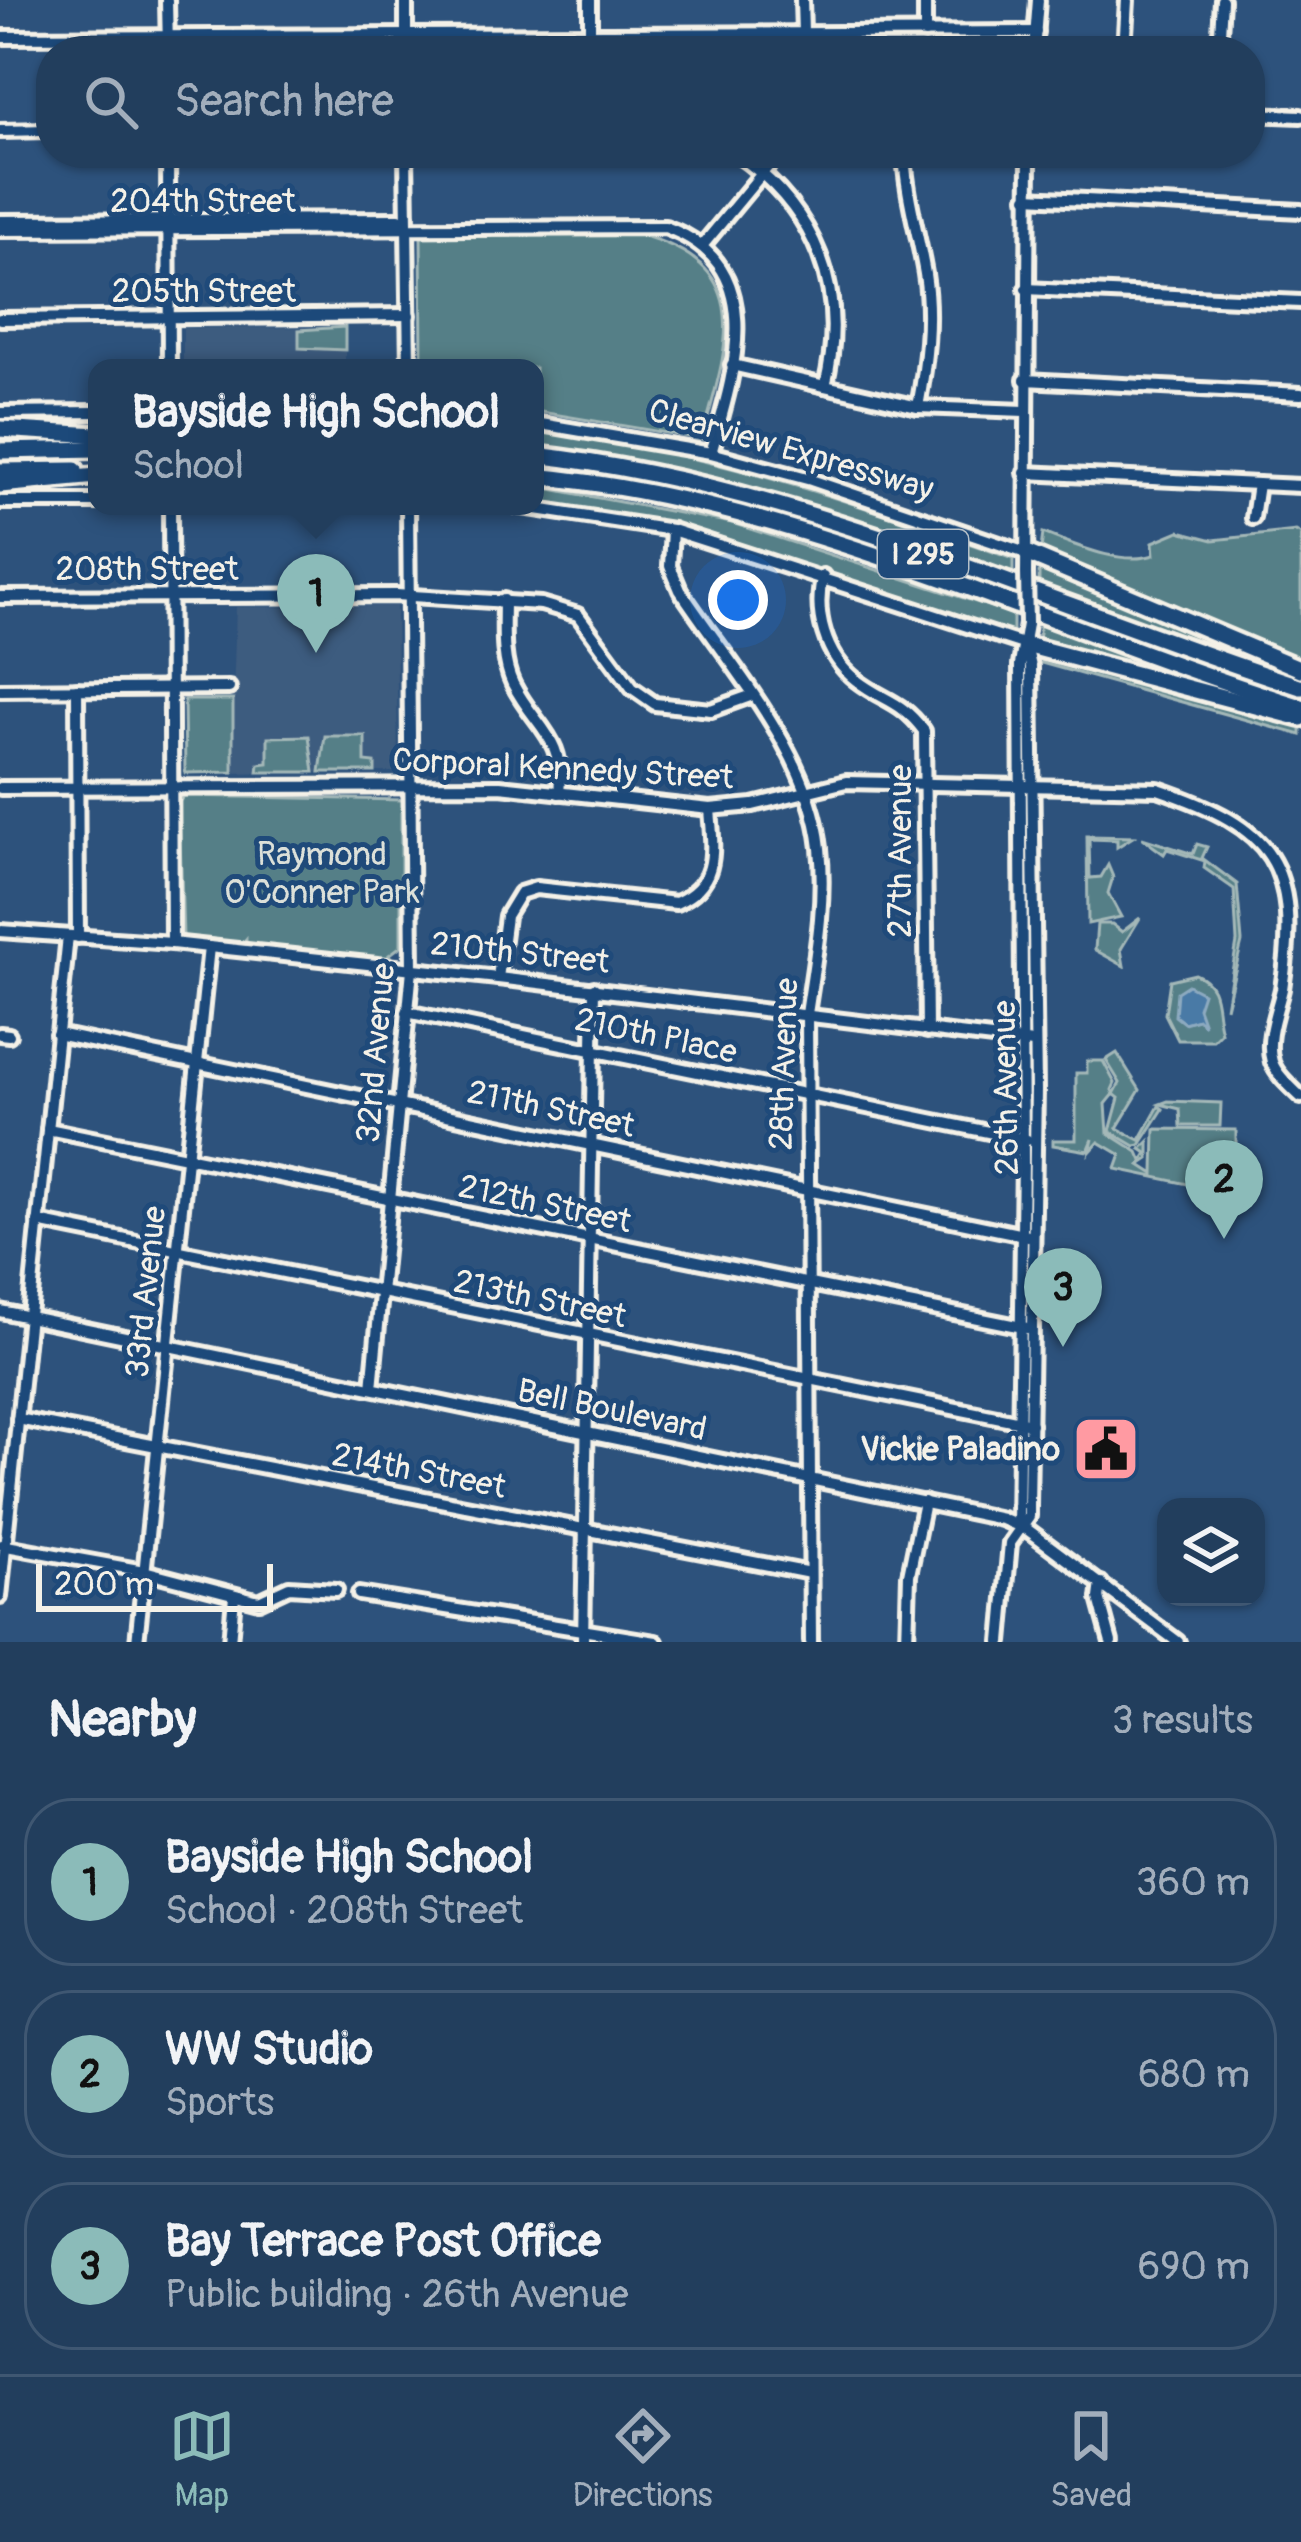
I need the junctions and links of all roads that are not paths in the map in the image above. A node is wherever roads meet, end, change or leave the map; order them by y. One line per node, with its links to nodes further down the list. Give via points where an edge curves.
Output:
1 (167, 0): 14 (street)
2 (406, 0): 13 (street)
3 (590, 0): 12 (street)
4 (802, 0): 9 (street)
5 (925, 0): 10 (street)
6 (1038, 0): 11 (street)
7 (1127, 0): 16 (street)
8 (1222, 0): 17 (street)
9 (802, 32): 10 (street); 12 (street)
10 (925, 32): 11 (street)
11 (1036, 32): 15 (street)
12 (590, 34): 13 (street)
13 (406, 35): 14 (street)
14 (167, 36)
15 (1036, 36)
16 (1125, 36)
17 (1220, 36)
18 (0, 37): 19 (street)
19 (36, 37)
20 (1265, 115): 21 (street)
21 (1301, 116)
22 (36, 130): 23 (street)
23 (0, 131)
24 (168, 168): 33 (street)
25 (406, 168): 34 (street)
26 (754, 168): 30 (street)
27 (766, 168): 30 (street)
28 (905, 168): 48 (street, via 928,322)
29 (1028, 168): 31 (street, 26th Avenue)
30 (761, 173): 36 (street); 46 (street, via 795,206 822,254 835,339)
31 (1027, 197): 32 (street); 37 (street, 26th Avenue)
32 (1301, 211)
33 (168, 223): 34 (street, 204th Street); 35 (street, 204th Street); 40 (street)
34 (406, 224): 36 (street, 204th Street, via 648,223); 39 (street)
35 (0, 225)
36 (702, 246): 44 (street, via 735,295)
37 (1026, 289): 38 (street); 45 (street, 26th Avenue)
38 (1301, 302)
39 (409, 315): 40 (street, 205th Street); 43 (street)
40 (169, 318): 41 (street, 205th Street); 42 (street)
41 (0, 319)
42 (169, 359)
43 (409, 359)
44 (732, 365): 46 (street); 57 (street)
45 (1024, 380): 47 (street); 49 (street, 26th Avenue)
46 (825, 386): 48 (street)
47 (1301, 394)
48 (919, 407): 49 (street)
49 (1025, 411): 60 (street, 26th Avenue)
50 (0, 412): 51 (street)
51 (88, 412)
52 (544, 425): 57 (street, Clearview Expressway)
53 (0, 429): 54 (highway)
54 (88, 434)
55 (88, 449): 56 (highway)
56 (0, 451)
57 (711, 453): 74 (street, Clearview Expressway)
58 (544, 456): 82 (highway, Clearview Expressway / I 295, via 777,504)
59 (0, 471): 61 (highway)
60 (1025, 472): 64 (street); 74 (street, 26th Avenue)
61 (88, 473)
62 (88, 474): 65 (highway)
63 (544, 477): 88 (highway, I 295, via 774,524)
64 (1258, 484): 66 (street); 72 (street)
65 (0, 485)
66 (1301, 486)
67 (0, 502): 68 (street)
68 (88, 502)
69 (544, 510): 73 (street)
70 (170, 515): 76 (street)
71 (409, 515): 77 (street, 32nd Avenue)
72 (1253, 518)
73 (672, 530): 75 (street); 87 (street, 28th Avenue, via 670,566 680,590)
74 (1026, 553): 80 (street, 26th Avenue, bridge); 81 (highway)
75 (823, 576): 80 (street); 90 (street, 27th Avenue, via 817,610 826,638 857,681 895,698 924,731)
76 (170, 596): 77 (street, 208th Street); 78 (street, 208th Street); 85 (street)
77 (409, 596): 79 (street, 208th Street); 92 (street, 32nd Avenue)
78 (0, 597)
79 (504, 600): 87 (street, 208th Street, via 578,615 632,688 655,704 711,710); 97 (street, via 507,666 555,741)
80 (1025, 645): 89 (highway); 91 (street, 26th Avenue)
81 (1301, 669)
82 (1301, 687)
83 (229, 688): 85 (street)
84 (76, 689): 85 (street); 86 (street); 93 (street)
85 (171, 689): 94 (street)
86 (0, 690)
87 (749, 696): 96 (street, 28th Avenue)
88 (1301, 707)
89 (1301, 718)
90 (928, 783): 91 (street, Corporal Kennedy Street); 96 (street, Corporal Kennedy Street); 109 (street, 27th Avenue)
91 (1026, 784): 99 (street, Corporal Kennedy Street, via 1138,785 1207,805 1259,835); 111 (street, 26th Avenue)
92 (411, 786): 94 (street, Corporal Kennedy Street); 97 (street, Corporal Kennedy Street); 104 (street, 32nd Avenue)
93 (77, 787): 94 (street, Corporal Kennedy Street); 95 (street, Corporal Kennedy Street); 101 (street)
94 (172, 787): 102 (street)
95 (0, 788)
96 (805, 790): 98 (street, Corporal Kennedy Street); 108 (street, 28th Avenue, via 822,878)
97 (559, 793): 98 (street, Corporal Kennedy Street)
98 (710, 809): 105 (street, via 711,874 702,888 676,903 536,888 520,893 506,916)
99 (1295, 874): 115 (street, via 1290,954 1270,1045 1278,1073)
100 (0, 932): 101 (street, 210th Street)
101 (73, 936): 102 (street, 210th Street); 110 (street)
102 (172, 943): 103 (street, 210th Street)
103 (209, 947): 104 (street, 210th Street); 113 (street, 33rd Avenue)
104 (412, 969): 105 (street, 210th Street); 107 (street, 32nd Avenue)
105 (498, 978): 106 (street, 210th Street)
106 (594, 988): 108 (street, 210th Street); 112 (street)
107 (407, 1012): 112 (street, 210th Place); 116 (street, 32nd Avenue)
108 (807, 1014): 109 (street, 210th Street); 114 (street, 28th Avenue)
109 (927, 1031): 111 (street, 210th Street)
110 (57, 1034): 113 (street, 211th Street); 117 (street)
111 (1026, 1043): 118 (street, 26th Avenue)
112 (596, 1051): 114 (street, 210th Place); 119 (street)
113 (197, 1063): 116 (street, 211th Street); 120 (street, 33rd Avenue)
114 (807, 1094): 118 (street, 210th Place); 121 (street, 28th Avenue)
115 (1301, 1097)
116 (398, 1106): 119 (street, 211th Street); 122 (street, 32nd Avenue)
117 (48, 1129): 120 (street, 212th Street); 123 (street)
118 (1029, 1140): 124 (street, 26th Avenue)
119 (593, 1146): 121 (street, 211th Street); 125 (street)
120 (187, 1157): 122 (street, 212th Street); 126 (street, 33rd Avenue)
121 (808, 1190): 124 (street, 211th Street); 127 (street, 28th Avenue)
122 (390, 1200): 125 (street, 212th Street); 128 (street, 32nd Avenue)
123 (38, 1222): 126 (street, 213th Street); 130 (street)
124 (1028, 1236): 131 (street, 26th Avenue)
125 (591, 1241): 127 (street, 212th Street); 132 (street)
126 (177, 1251): 128 (street, 213th Street); 133 (street, 33rd Avenue)
127 (808, 1286): 131 (street, 212th Street); 134 (street, 28th Avenue)
128 (381, 1293): 132 (street, 213th Street); 135 (street, 32nd Avenue)
129 (0, 1311): 130 (street, Bell Boulevard)
130 (28, 1317): 133 (street, Bell Boulevard); 136 (street)
131 (1027, 1329): 137 (street, 26th Avenue)
132 (590, 1337): 134 (street, 213th Street); 138 (street)
133 (168, 1345): 135 (street, Bell Boulevard); 139 (street, 33rd Avenue)
134 (809, 1382): 137 (street, 213th Street); 140 (street, 28th Avenue)
135 (372, 1388): 138 (street, Bell Boulevard)
136 (18, 1419): 139 (street, 214th Street); 144 (street)
137 (1026, 1425): 142 (street, 26th Avenue)
138 (587, 1432): 140 (street, Bell Boulevard); 143 (street)
139 (157, 1447): 143 (street, 214th Street); 145 (street, 33rd Avenue)
140 (810, 1478): 141 (street, Bell Boulevard); 146 (street, 28th Avenue)
141 (924, 1502): 142 (street, Bell Boulevard); 157 (street, via 909,1575)
142 (1018, 1526): 147 (street, Bell Boulevard); 158 (street, 26th Avenue, via 1003,1578)
143 (585, 1531): 146 (street, 214th Street); 152 (street)
144 (3, 1545): 145 (street); 151 (street)
145 (144, 1571): 150 (street); 153 (street, 33rd Avenue)
146 (810, 1573): 156 (street, 28th Avenue)
147 (1101, 1583): 159 (street); 160 (street, Bell Boulevard)
148 (336, 1590): 150 (street, via 289,1586 259,1601)
149 (359, 1594): 152 (street)
150 (234, 1596): 154 (street)
151 (0, 1597)
152 (583, 1636): 155 (street)
153 (137, 1642)
154 (230, 1642)
155 (656, 1642)
156 (811, 1642)
157 (908, 1642)
158 (1001, 1642)
159 (1111, 1642)
160 (1178, 1642)

